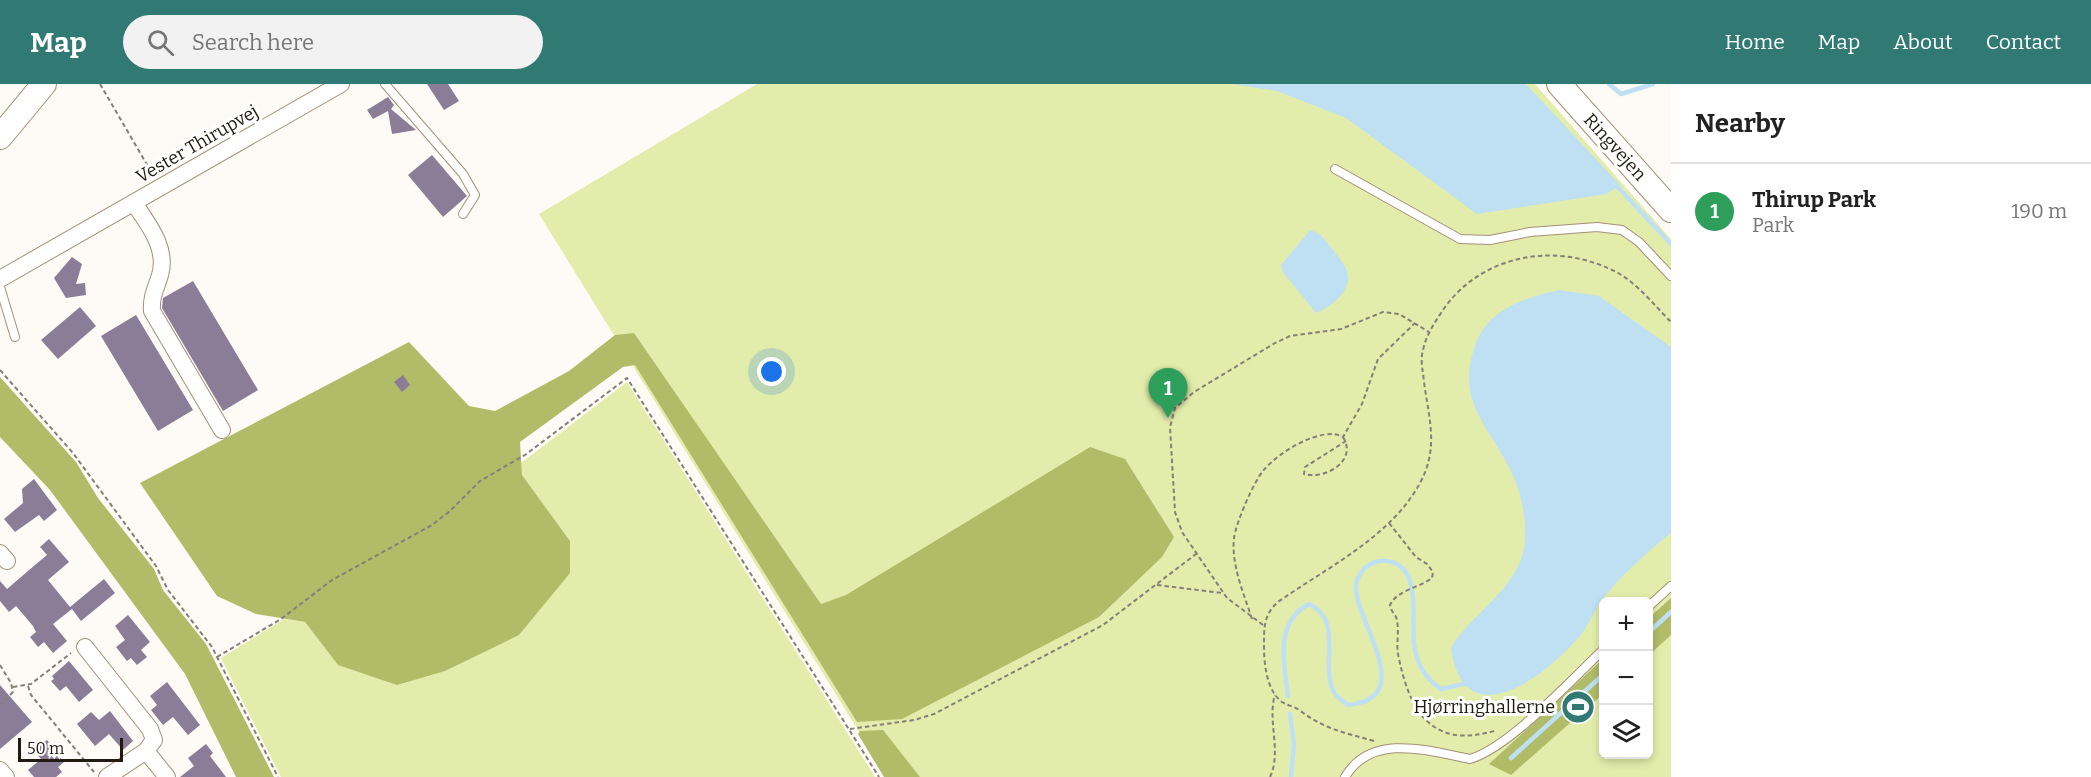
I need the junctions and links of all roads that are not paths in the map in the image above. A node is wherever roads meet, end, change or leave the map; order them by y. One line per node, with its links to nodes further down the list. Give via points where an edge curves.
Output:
1 (44, 84): 5 (main road)
2 (341, 84): 7 (street, Vester Thirupvej)
3 (385, 84): 9 (lane, via 463,174 475,195)
4 (1559, 84): 8 (main road, Ringvejen)
5 (0, 136)
6 (1335, 169): 10 (lane, via 1460,239 1490,240 1530,232 1597,227 1622,230)
7 (134, 203): 11 (street, Vester Thirupvej); 14 (street, Vester Thirupvej, via 158,239 161,255 161,273 151,296 152,311)
8 (1671, 210)
9 (463, 214)
10 (1671, 276)
11 (0, 279)
12 (0, 287): 13 (lane)
13 (15, 337)
14 (222, 430)
15 (1671, 586): 16 (lane)
16 (1653, 602)
17 (85, 647): 19 (street, via 150,729 154,740)
18 (1602, 651): 24 (lane, via 1503,743 1483,755 1470,759 1392,747 1365,758)
19 (146, 752): 22 (street); 23 (street)
20 (0, 770): 21 (street)
21 (6, 777)
22 (107, 777)
23 (167, 777)
24 (1345, 777)

